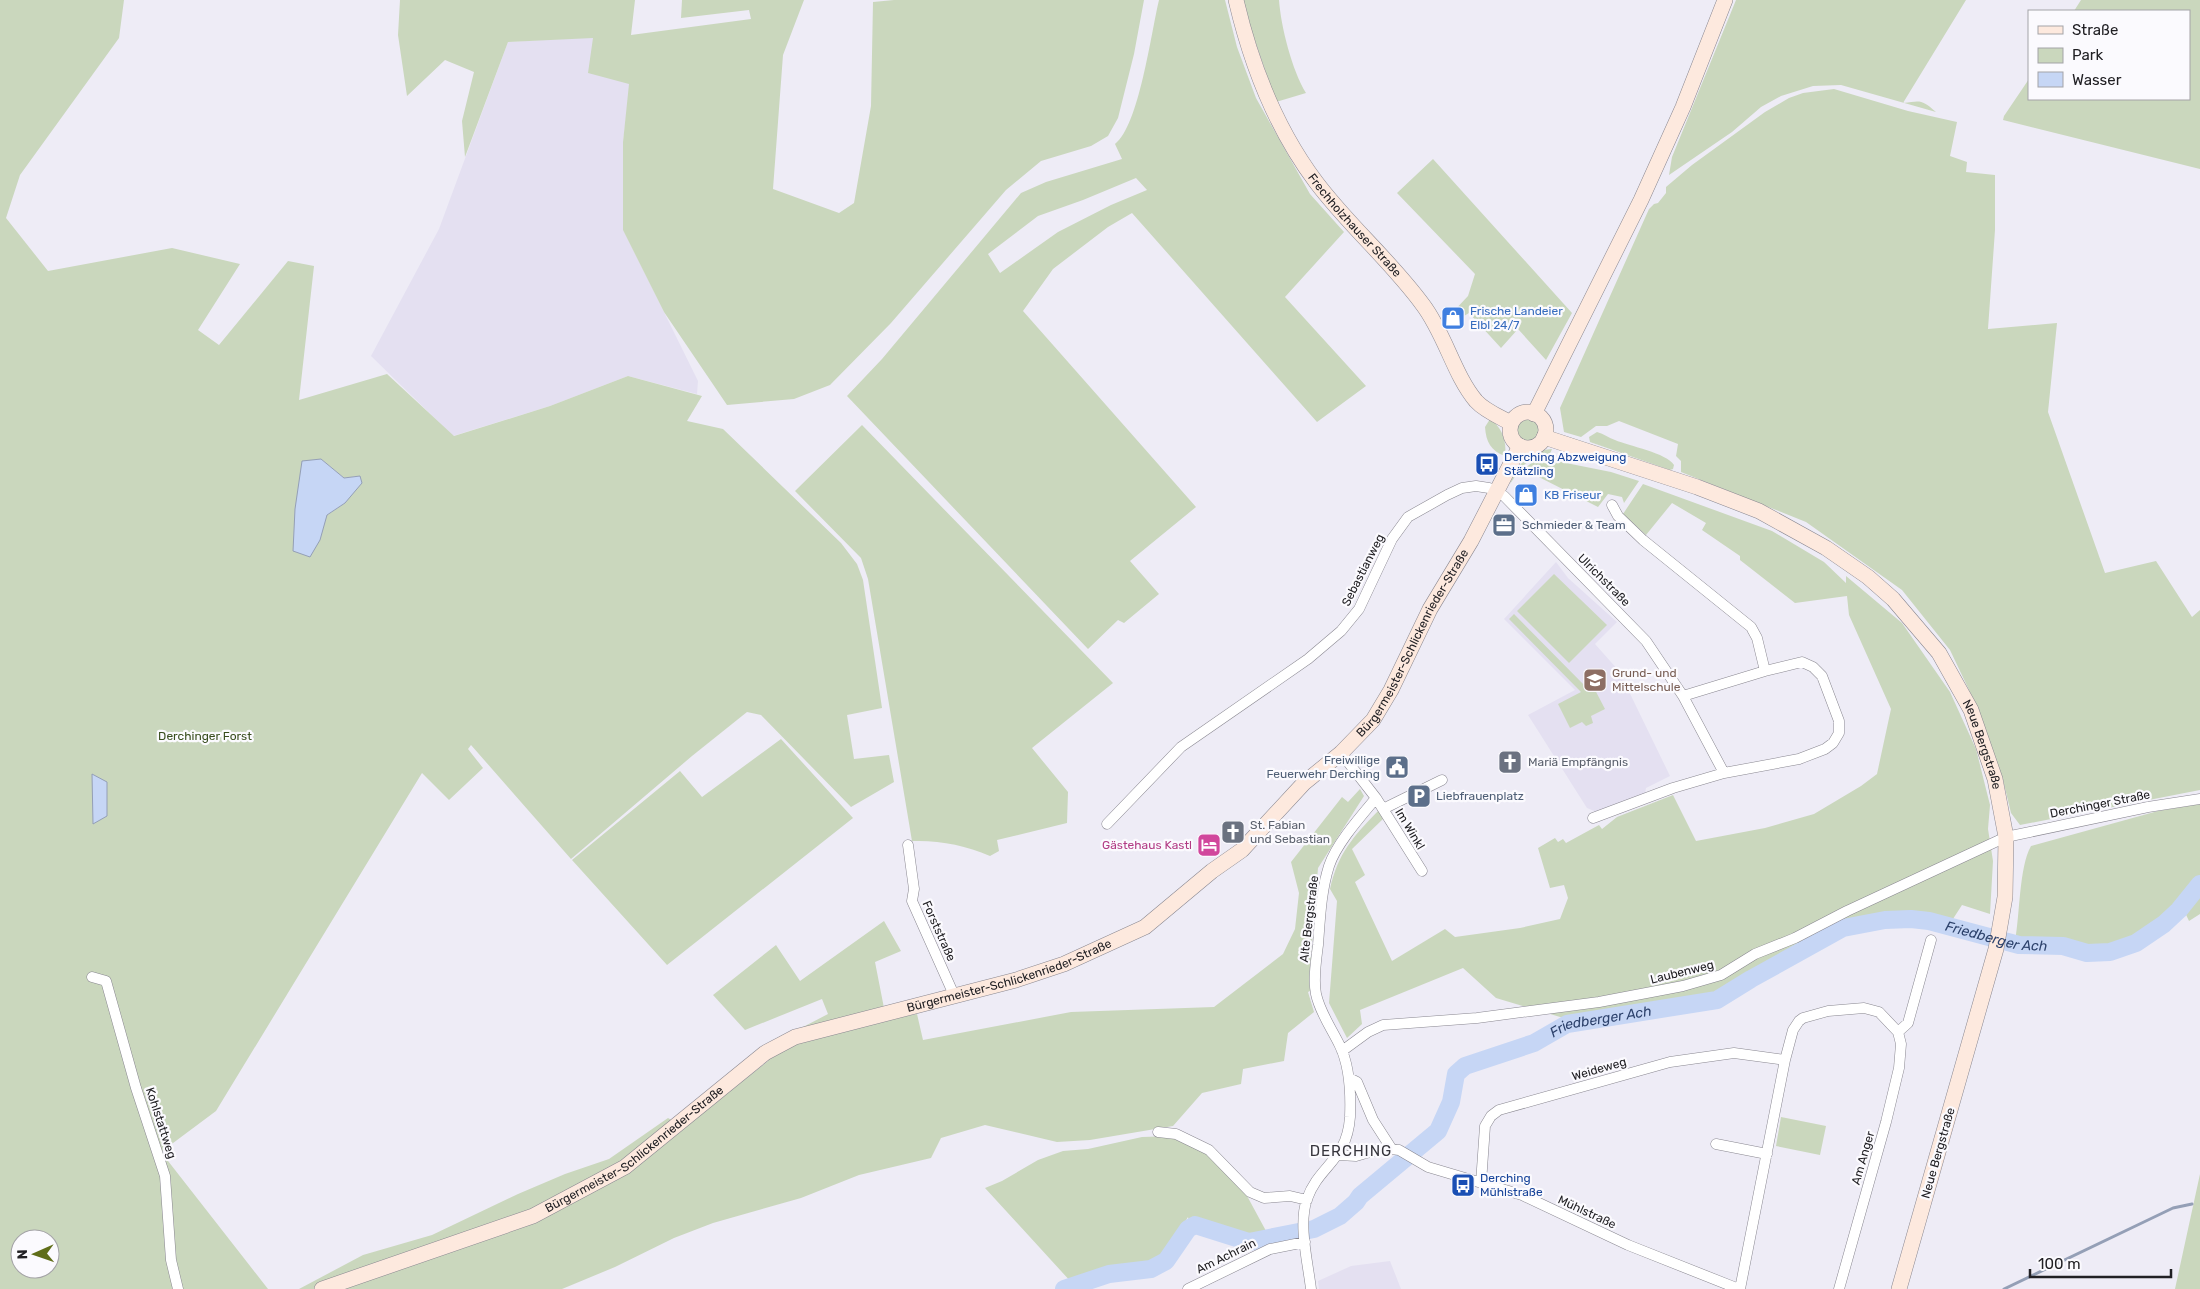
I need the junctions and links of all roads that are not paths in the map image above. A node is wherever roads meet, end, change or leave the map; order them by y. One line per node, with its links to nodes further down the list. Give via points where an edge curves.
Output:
1 (1236, 0): 4 (street, Frechholzhauser Straße, via 1261,81 1296,152 1317,183 1424,306 1476,401)
2 (1725, 0): 3 (street, via 1683,107 1641,200)
3 (1534, 414): 4 (street, via 1521,414); 5 (street, via 1544,424)
4 (1511, 424): 6 (street, via 1511,437)
5 (1544, 437): 6 (street, via 1534,447); 19 (street, Neue Bergstraße, via 1697,486 1760,511 1826,548 1868,577 1893,599 1939,653 1971,710 1995,779)
6 (1520, 446): 7 (street, Bürgermeister-Schlickenrieder-Straße)
7 (1497, 492): 10 (street, Ulrichstraße, via 1646,641); 11 (street, Bürgermeister-Schlickenrieder-Straße, via 1430,609 1382,706 1368,726); 18 (street, Sebastianweg, via 1476,486 1462,488 1408,517 1392,539 1349,623 1308,659 1181,747)
8 (1612, 505): 9 (street, via 1618,516 1643,540 1751,627)
9 (1765, 671): 10 (street); 12 (street, via 1802,662 1813,667 1822,676 1839,721 1838,733 1825,749 1799,759)
10 (1684, 696): 12 (street, Ulrichstraße)
11 (1341, 753): 14 (street); 24 (street, Bürgermeister-Schlickenrieder-Straße, via 1304,783 1242,850 1146,927 1064,964)
12 (1724, 773): 17 (street)
13 (1442, 780): 16 (street)
14 (1376, 798): 16 (street, Im Winkl); 26 (street, Alte Bergstraße, via 1340,845 1329,865 1324,884 1316,994)
15 (2200, 799): 19 (street, Derchinger Straße)
16 (1383, 809): 21 (street, Im Winkl)
17 (1593, 818)
18 (1107, 824)
19 (2006, 837): 26 (street, Laubenweg, via 1795,938 1754,954 1721,976 1599,1002 1476,1018 1383,1025); 43 (street, Neue Bergstraße, via 2005,897 1996,948)
20 (908, 845): 24 (street, Forststraße, via 914,889 912,901)
21 (1422, 871)
22 (1931, 940): 25 (street, via 1908,1023)
23 (92, 978): 37 (street, Kohlstattweg, via 106,982 165,1176 171,1260)
24 (954, 995): 38 (street, Bürgermeister-Schlickenrieder-Straße, via 795,1037 765,1053 625,1167 533,1216)
25 (1898, 1032): 27 (street, via 1885,1016 1872,1009 1828,1011 1799,1021 1793,1030); 42 (street, Am Anger, via 1901,1044 1899,1068)
26 (1342, 1051): 28 (street, Alte Bergstraße)
27 (1785, 1060): 32 (street); 34 (street, Weideweg, via 1734,1054 1670,1062 1499,1110 1485,1126)
28 (1349, 1078): 31 (street, Alte Bergstraße, via 1357,1082 1373,1120); 33 (street, Alte Bergstraße, via 1348,1134)
29 (1158, 1132): 35 (street, via 1176,1134 1209,1150 1250,1192 1264,1198 1290,1196)
30 (1716, 1144): 32 (street)
31 (1390, 1148): 33 (street, via 1356,1156); 34 (street, Mühlstraße, via 1428,1168)
32 (1767, 1154): 41 (street)
33 (1338, 1155): 35 (street, Alte Bergstraße, via 1319,1178)
34 (1482, 1183): 41 (street, Mühlstraße, via 1522,1195 1628,1245)
35 (1307, 1200): 36 (street, Alte Bergstraße)
36 (1305, 1240): 39 (street, Am Achrain, via 1270,1249); 40 (street, Alte Bergstraße)
37 (178, 1289)
38 (322, 1289)
39 (1188, 1289)
40 (1311, 1289)
41 (1740, 1289)
42 (1839, 1289)
43 (1899, 1289)

